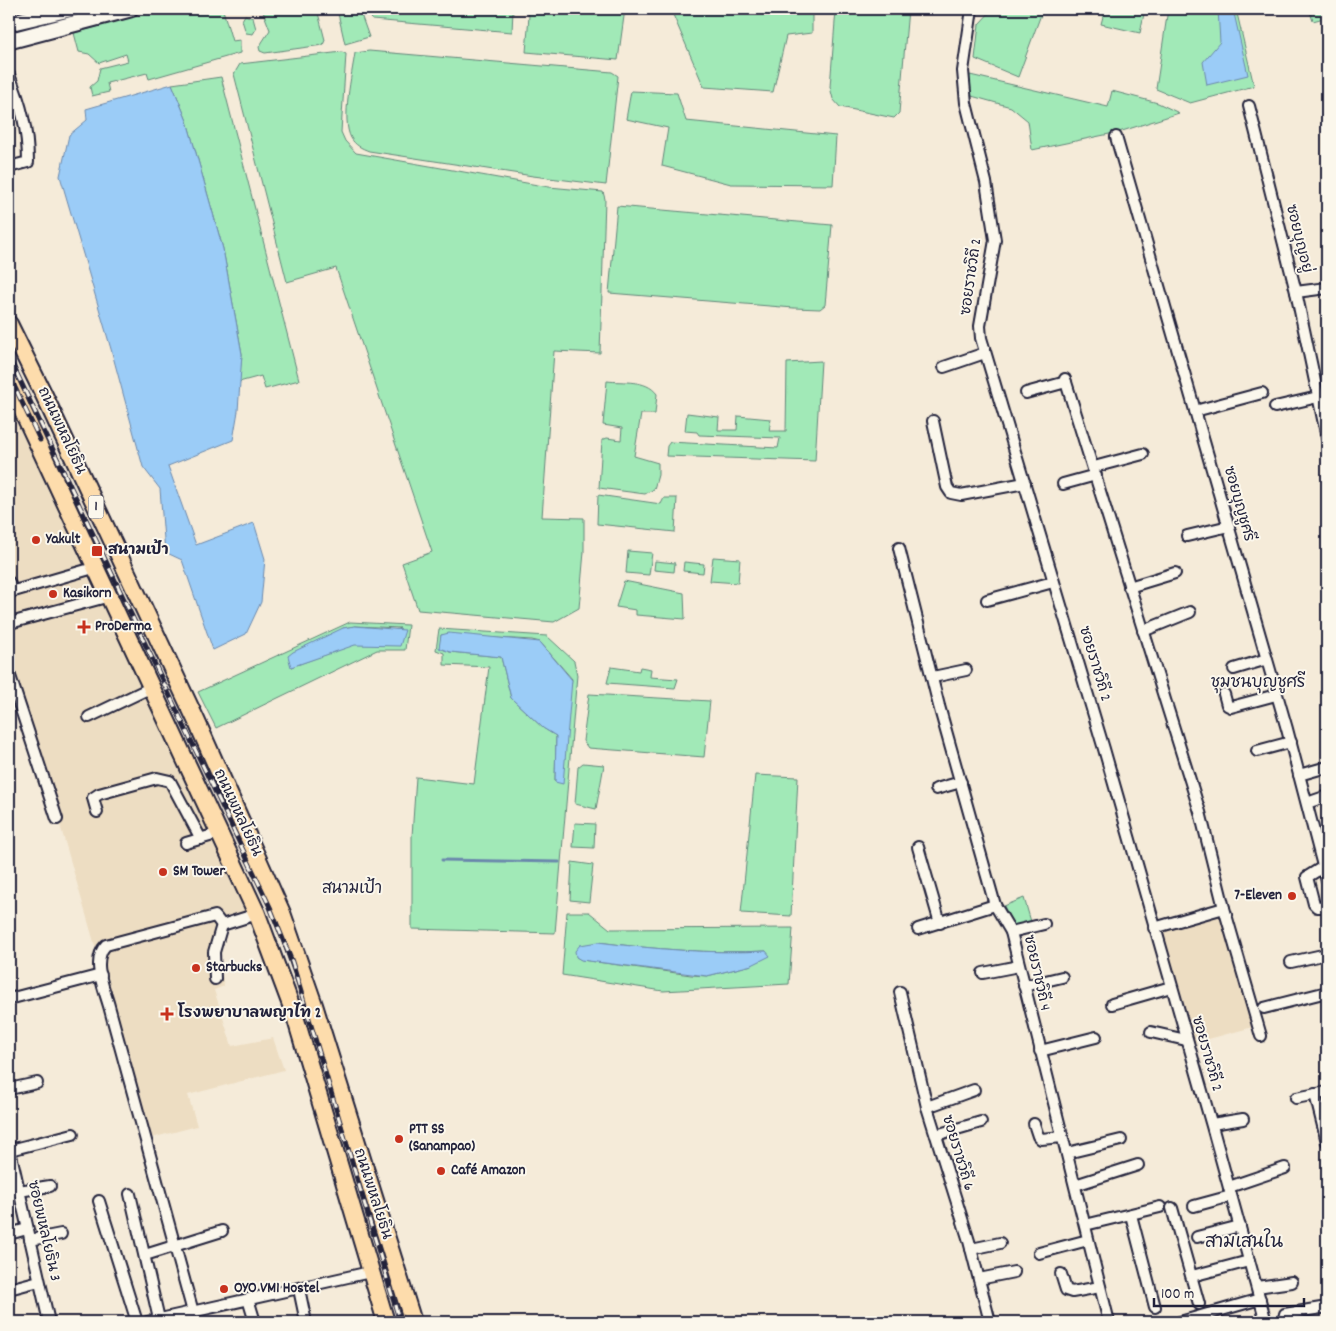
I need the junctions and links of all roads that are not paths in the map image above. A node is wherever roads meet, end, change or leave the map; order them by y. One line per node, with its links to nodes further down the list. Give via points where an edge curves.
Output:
1 (69, 9): 4 (street)
2 (129, 9): 6 (street)
3 (972, 9): 15 (street, ซอยราชวิถี 2, via 963,72 966,103 986,182 994,240 980,326)
4 (30, 13): 5 (street); 6 (street)
5 (9, 23)
6 (35, 34): 7 (street)
7 (9, 41)
8 (9, 76): 11 (street, via 27,130 28,162)
9 (1249, 106): 13 (street, ซอยบุญอยู่)
10 (1116, 137): 22 (street, ซอยบุญชูศรี)
11 (9, 167)
12 (1327, 288): 13 (street)
13 (1296, 292): 20 (street, ซอยบุญอยู่)
14 (9, 324): 48 (main road, ถนนพหลโยธิน / 1)
15 (985, 353): 16 (street); 27 (street, ซอยราชวิถี 2)
16 (944, 367)
17 (9, 382): 32 (main road, ถนนพหลโยธิน / 1)
18 (1026, 393): 26 (street, via 1065,381)
19 (1262, 393): 22 (street)
20 (1318, 396): 21 (street); 24 (street, ซอยบุญอยู่)
21 (1275, 407)
22 (1195, 411): 29 (street, ซอยบุญชูศรี)
23 (933, 421): 27 (street, via 947,487 951,492 961,495)
24 (1327, 438)
25 (1143, 454): 26 (street)
26 (1095, 471): 28 (street); 36 (street)
27 (1025, 482): 35 (street, ซอยราชวิถี 2)
28 (1063, 484)
29 (1229, 526): 30 (street); 42 (street, ซอยบุญชูศรี)
30 (1187, 536)
31 (899, 548): 46 (street, ซอยราชวิถี 4)
32 (97, 567): 34 (street, via 14,591); 37 (main road, ถนนพหลโยธิน / 1)
33 (1176, 573): 36 (street)
34 (9, 582)
35 (1053, 582): 38 (street); 76 (street, ซอยราชวิถี 2)
36 (1129, 587): 41 (street)
37 (110, 596): 40 (street); 47 (main road, ถนนพหลโยธิน / 1)
38 (987, 600)
39 (1190, 612): 41 (street)
40 (10, 623)
41 (1143, 631): 71 (street, via 1200,812)
42 (1266, 659): 44 (street); 50 (street, ซอยบุญชูศรี)
43 (966, 670): 46 (street)
44 (1234, 670)
45 (9, 673): 62 (street)
46 (933, 676): 57 (street, ซอยราชวิถี 4)
47 (152, 687): 51 (main road, ถนนพหลโยธิน / 1); 52 (street)
48 (182, 692): 51 (main road); 115 (main road, ถนนพหลโยธิน / 1, via 294,944)
49 (1224, 694): 50 (street, via 1227,705 1231,707)
50 (1276, 695): 53 (street, ซอยบุญชูศรี)
51 (160, 703): 63 (main road, ถนนพหลโยธิน / 1)
52 (89, 717)
53 (1291, 742): 54 (street); 56 (street, ซอยบุญชูศรี)
54 (1257, 751)
55 (1327, 767): 56 (street)
56 (1299, 775): 60 (street, ซอยบุญชูศรี)
57 (961, 782): 58 (street); 69 (street, ซอยราชวิถี 4)
58 (936, 789)
59 (1327, 796): 60 (street)
60 (1307, 803): 67 (street, ซอยบุญชูศรี)
61 (97, 812): 64 (street, via 93,798 99,794 157,778 170,781)
62 (57, 819)
63 (220, 833): 64 (street); 72 (main road, ถนนพหลโยธิน / 1)
64 (201, 839): 65 (street)
65 (186, 843)
66 (918, 847): 73 (street)
67 (1323, 867): 68 (street, ซอยบุญชูศรี); 70 (street, via 1307,877 1314,904)
68 (1327, 881)
69 (995, 905): 73 (street); 78 (street, ซอยราชวิถี 4)
70 (1327, 907)
71 (1224, 908): 76 (street); 94 (street)
72 (257, 914): 75 (street); 117 (main road, ถนนพหลโยธิน / 1, via 294,1013)
73 (940, 923): 77 (street)
74 (1044, 924): 78 (street)
75 (222, 926): 83 (street, via 215,916 106,945 99,960); 85 (street, via 214,952)
76 (1154, 928): 87 (street, ซอยราชวิถี 2)
77 (918, 930)
78 (1011, 932): 81 (street, ซอยราชวิถี 4)
79 (1327, 954): 80 (street)
80 (1291, 962)
81 (1019, 966): 82 (street); 86 (street, ซอยราชวิถี 4)
82 (982, 973)
83 (101, 975): 90 (street); 139 (street)
84 (1062, 977): 86 (street)
85 (215, 980)
86 (1024, 986): 97 (street, ซอยราชวิถี 4)
87 (1171, 987): 91 (street); 96 (street, ซอยราชวิถี 2)
88 (900, 992): 104 (street, ซอยราชวิถี 6)
89 (1327, 992): 92 (street)
90 (9, 999)
91 (1112, 1004)
92 (1264, 1008)
93 (1151, 1032): 96 (street)
94 (1262, 1036)
95 (1096, 1037): 97 (street)
96 (1186, 1040): 108 (street, ซอยราชวิถี 2)
97 (1040, 1051): 111 (street, ซอยราชวิถี 4)
98 (36, 1083): 99 (street)
99 (9, 1089)
100 (974, 1090): 104 (street)
101 (1327, 1092): 102 (street)
102 (1315, 1094): 103 (street); 113 (street)
103 (1296, 1098)
104 (927, 1106): 110 (street, ซอยราชวิถี 6)
105 (1243, 1119): 108 (street)
106 (981, 1122): 110 (street)
107 (1034, 1124): 111 (street, via 1041,1139)
108 (1212, 1124): 123 (street, ซอยราชวิถี 2)
109 (73, 1134): 114 (street)
110 (936, 1135): 140 (street, ซอยราชวิถี 6)
111 (1062, 1137): 116 (street, ซอยราชวิถี 4)
112 (1121, 1140): 116 (street)
113 (1327, 1142)
114 (9, 1148): 122 (street, ซอยพหลโยธิน 3)
115 (358, 1150): 117 (main road); 168 (main road, ถนนพหลโยธิน / 1)
116 (1066, 1153): 120 (street, ซอยราชวิถี 4)
117 (336, 1156): 144 (main road, ถนนพหลโยธิน / 1)
118 (1138, 1165): 120 (street)
119 (1285, 1168): 123 (street)
120 (1075, 1185): 130 (street, ซอยราชวิถี 4)
121 (50, 1186): 122 (street)
122 (19, 1191): 134 (street, ซอยพหลโยธิน 3)
123 (1230, 1191): 126 (street); 131 (street, ซอยราชวิถี 2)
124 (130, 1194): 142 (street)
125 (99, 1201): 163 (street)
126 (1194, 1206)
127 (1160, 1207): 129 (street)
128 (1172, 1208): 147 (street)
129 (1131, 1215): 130 (street); 158 (street)
130 (1085, 1225): 137 (street, ซอยราชวิถี 4)
131 (1240, 1226): 136 (street); 143 (street, ซอยราชวิถี 2)
132 (222, 1231): 139 (street)
133 (9, 1234): 134 (street)
134 (28, 1234): 135 (street); 149 (street, ซอยพหลโยธิน 3)
135 (61, 1234)
136 (1197, 1238)
137 (1088, 1240): 141 (street); 151 (street, ซอยราชวิถี 4)
138 (1000, 1243): 140 (street)
139 (174, 1246): 142 (street); 160 (street)
140 (971, 1249): 148 (street, ซอยราชวิถี 6)
141 (1039, 1253)
142 (145, 1255): 161 (street)
143 (1250, 1261): 147 (street); 152 (street, ซอยราชวิถี 2)
144 (370, 1272): 154 (street); 167 (main road, ถนนพหลโยธิน / 1)
145 (1014, 1272): 148 (street)
146 (1061, 1274): 151 (street, via 1066,1290 1072,1292)
147 (1192, 1276): 157 (street)
148 (979, 1279): 169 (street, ซอยราชวิถี 6)
149 (39, 1281): 153 (street); 162 (street, ซอยพหลโยธิน 3)
150 (1292, 1282): 152 (street)
151 (1100, 1287): 170 (street, ซอยราชวิถี 4)
152 (1257, 1287): 156 (street, ซอยราชวิถี 2)
153 (9, 1289)
154 (299, 1289): 155 (street); 166 (street)
155 (248, 1299): 160 (street); 165 (street)
156 (1260, 1299): 171 (street); 172 (street, ซอยราชวิถี 2)
157 (1199, 1304)
158 (1155, 1307)
159 (1327, 1307): 173 (street, via 1285,1314)
160 (193, 1312): 161 (street)
161 (159, 1320): 164 (street)
162 (49, 1322)
163 (137, 1322)
164 (147, 1322)
165 (255, 1322)
166 (306, 1322)
167 (386, 1322)
168 (413, 1322)
169 (990, 1322)
170 (1109, 1322)
171 (1180, 1322)
172 (1266, 1322)
173 (1283, 1322)

